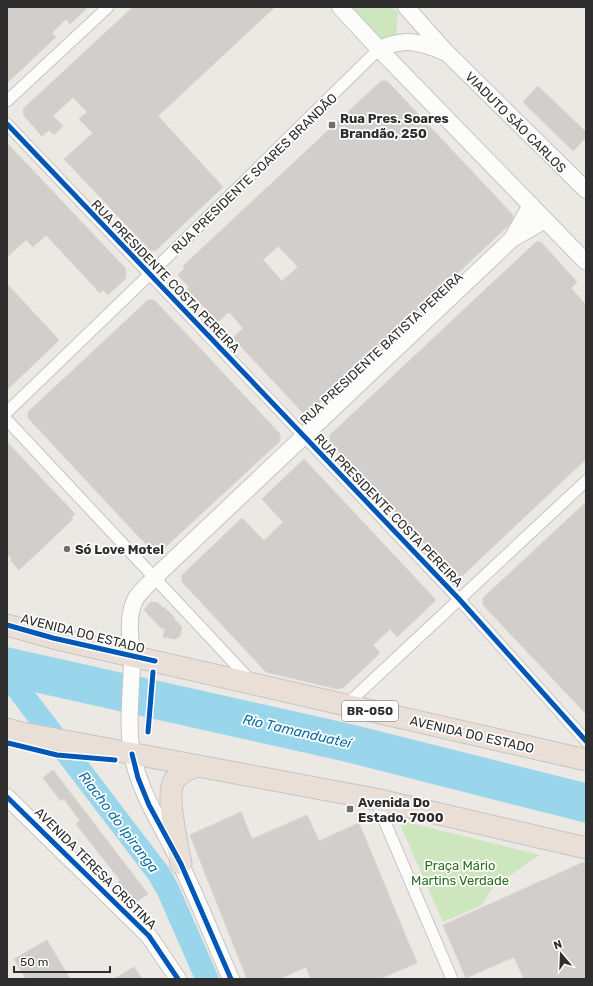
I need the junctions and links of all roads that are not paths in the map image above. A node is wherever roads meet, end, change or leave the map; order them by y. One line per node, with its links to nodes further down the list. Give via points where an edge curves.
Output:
1 (108, 7): 7 (street)
2 (340, 7): 5 (main road)
3 (408, 9): 4 (main road, via 410,27); 6 (main road, VIADUTO SÃO CARLOS)
4 (402, 42): 5 (main road); 6 (main road, via 426,44)
5 (379, 49): 10 (main road); 14 (street, RUA PRESIDENTE SOARES BRANDÃO)
6 (447, 53): 9 (main road, VIADUTO SÃO CARLOS)
7 (7, 101)
8 (7, 124): 14 (street, RUA PRESIDENTE COSTA PEREIRA)
9 (586, 190)
10 (531, 205): 11 (main road); 12 (main road, RUA PRESIDENTE BATISTA PEREIRA)
11 (545, 220): 12 (main road, RUA PRESIDENTE BATISTA PEREIRA); 13 (main road)
12 (512, 239): 17 (main road, RUA PRESIDENTE BATISTA PEREIRA)
13 (586, 262)
14 (150, 275): 15 (street, RUA PRESIDENTE SOARES BRANDÃO); 17 (street, RUA PRESIDENTE COSTA PEREIRA)
15 (7, 412)
16 (7, 420): 19 (street)
17 (304, 436): 19 (main road, RUA PRESIDENTE BATISTA PEREIRA); 20 (street, RUA PRESIDENTE COSTA PEREIRA)
18 (586, 481): 20 (street)
19 (154, 578): 22 (main road, RUA PRESIDENTE BATISTA PEREIRA, via 137,597 131,609); 23 (street)
20 (459, 599): 24 (street); 27 (street, RUA PRESIDENTE COSTA PEREIRA)
21 (7, 625): 22 (highway, AVENIDA DO ESTADO / BR-050)
22 (132, 661): 23 (highway, AVENIDA DO ESTADO / BR-050); 26 (main road)
23 (254, 684): 24 (highway, AVENIDA DO ESTADO / BR-050)
24 (345, 706): 28 (highway, AVENIDA DO ESTADO / BR-050)
25 (12, 731): 26 (highway, via 92,747)
26 (131, 739): 29 (highway); 33 (main road, via 138,778 149,805)
27 (586, 741)
28 (586, 760)
29 (198, 766): 31 (highway); 33 (highway, via 186,770 177,777 171,791)
30 (7, 797): 34 (main road, AVENIDA TERESA CRISTINA, via 149,936)
31 (375, 799): 32 (highway); 36 (street)
32 (586, 848)
33 (181, 864): 35 (main road)
34 (178, 979)
35 (231, 979)
36 (452, 979)

